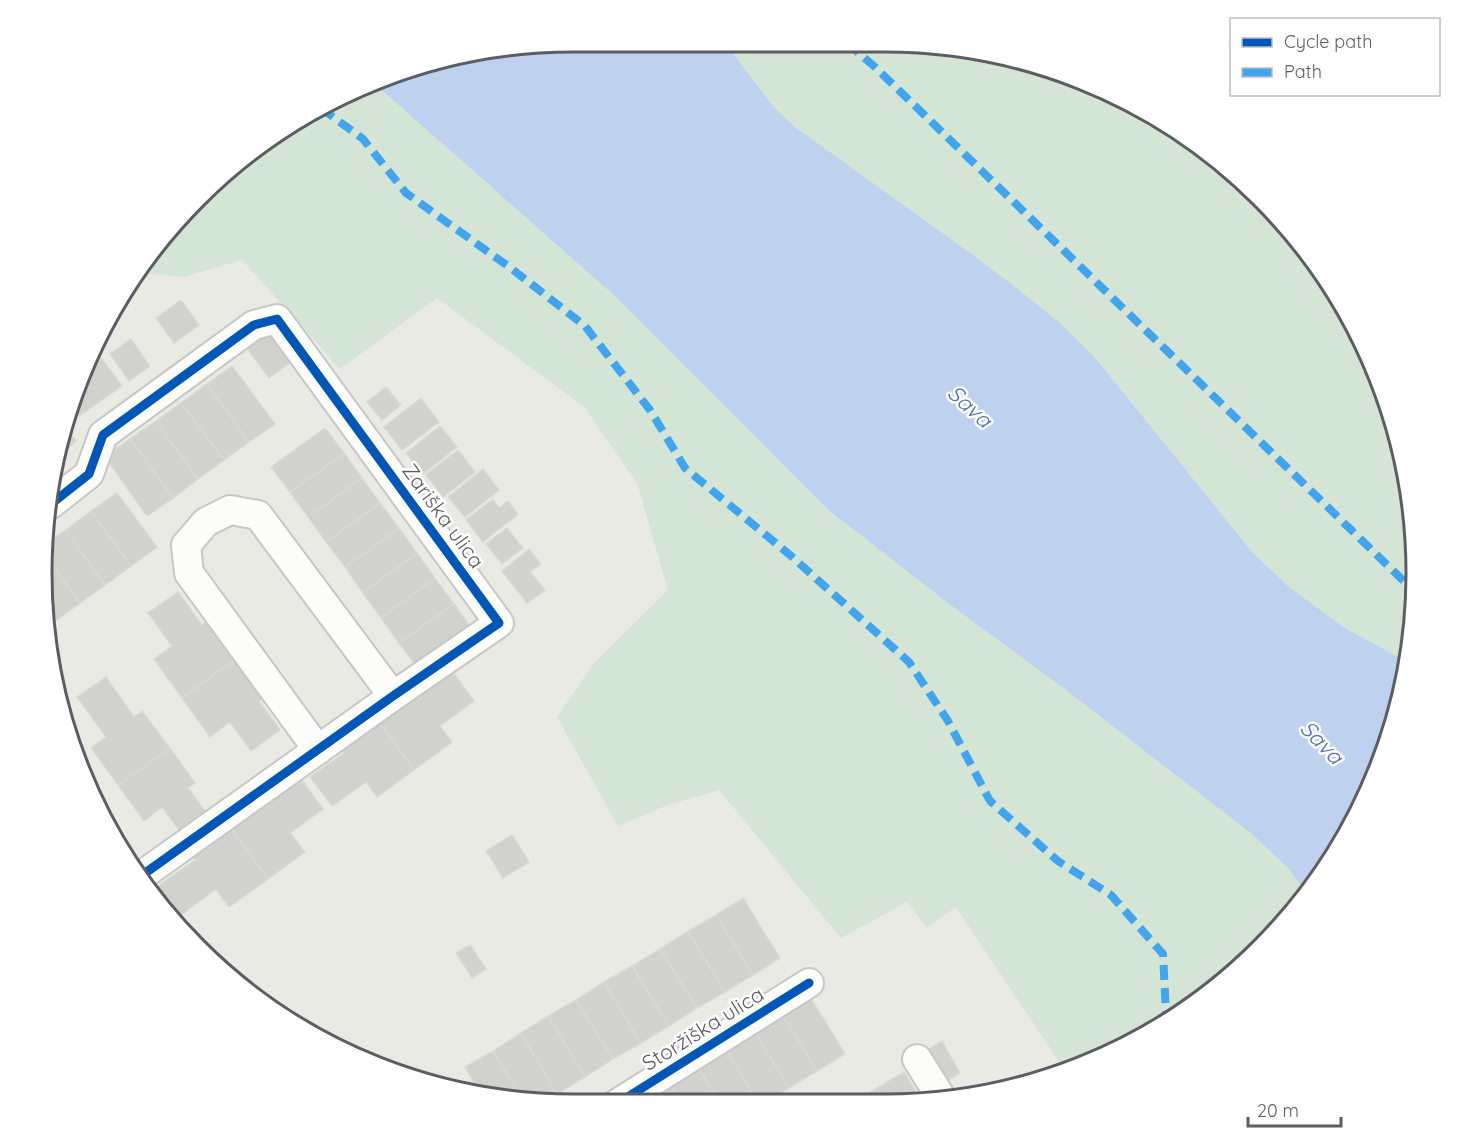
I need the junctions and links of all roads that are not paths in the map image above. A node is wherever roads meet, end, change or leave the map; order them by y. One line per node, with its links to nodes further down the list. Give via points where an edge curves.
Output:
1 (58, 498): 2 (street, Zariška ulica, via 89,474 103,435 254,325 277,319 499,623)
2 (393, 696): 3 (street, Zariška ulica); 3 (street, via 258,515 230,510 206,522 186,545 189,573)
3 (318, 750): 4 (street, Zariška ulica)
4 (146, 872)
5 (809, 983): 8 (street, Storžiška ulica)
6 (917, 1059): 7 (street)
7 (937, 1091)
8 (632, 1094)

